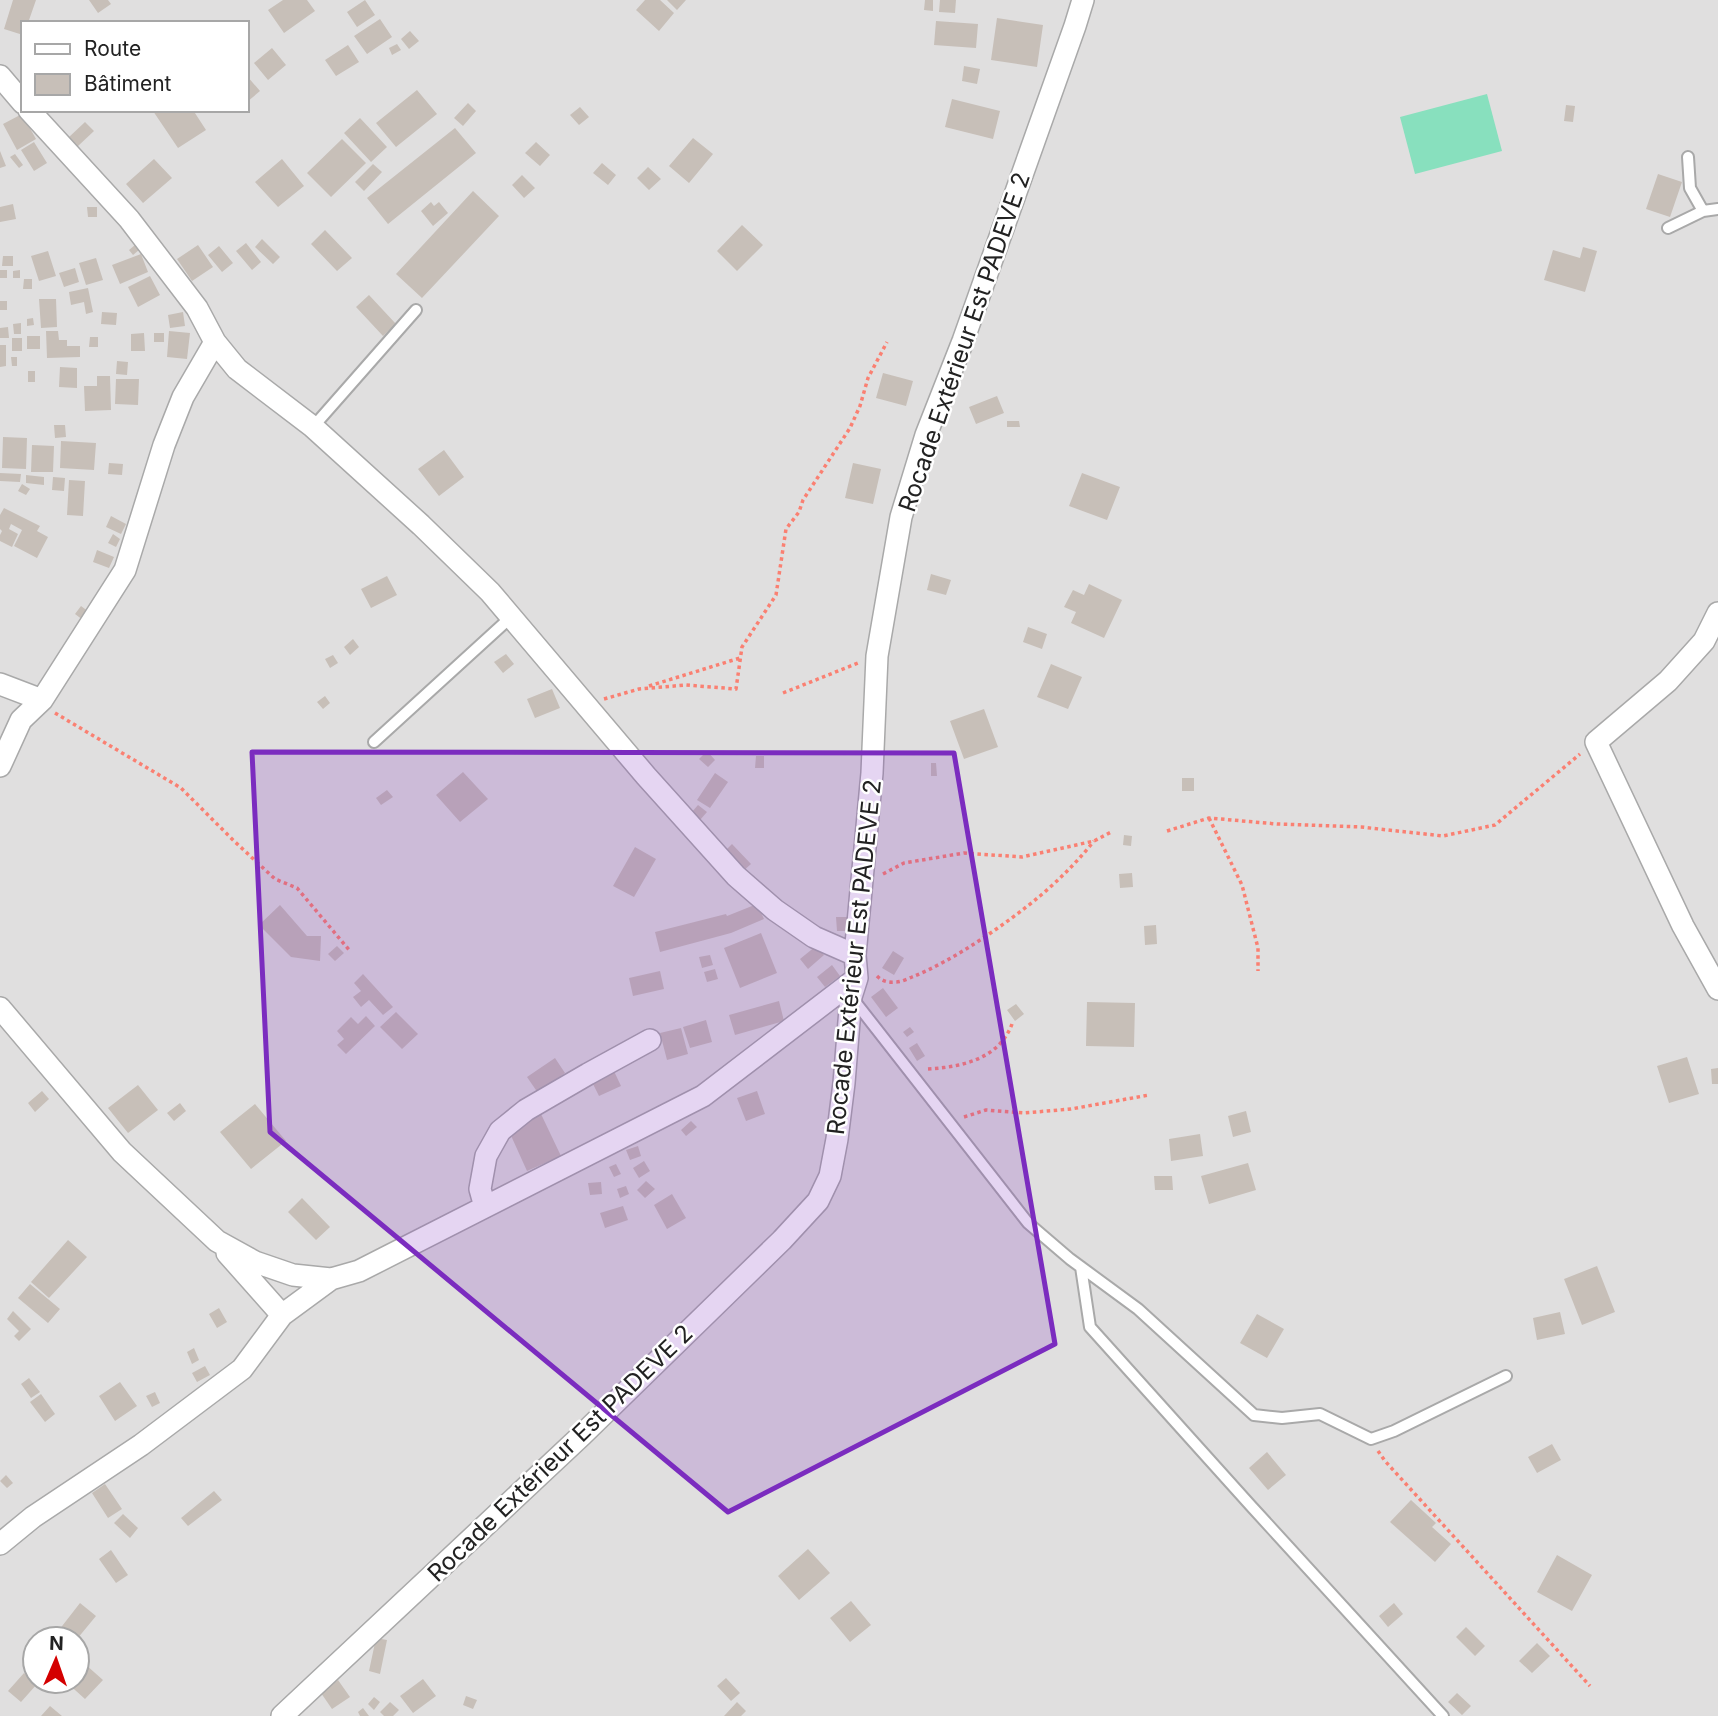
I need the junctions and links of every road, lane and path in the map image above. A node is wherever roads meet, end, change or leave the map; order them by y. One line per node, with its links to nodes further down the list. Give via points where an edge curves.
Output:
1 (1083, 0): 15 (street, Rocade Extérieur Est PADEVE 2, via 926,435 901,517)
2 (0, 76): 3 (street)
3 (21, 101)
4 (31, 112): 10 (street, via 130,219 197,308)
5 (1688, 157): 7 (lane, via 1690,188)
6 (1718, 209): 7 (lane)
7 (1703, 211): 8 (lane)
8 (1668, 228)
9 (416, 310): 12 (lane)
10 (215, 342): 12 (street, via 237,369); 20 (street, via 183,397 164,445 125,570)
11 (887, 342): 16 (path, via 850,428 786,529 776,595 742,647)
12 (313, 426): 14 (street, via 441,544)
13 (1718, 613): 22 (street, via 1704,641 1668,681)
14 (511, 618): 21 (street); 23 (lane)
15 (877, 656): 19 (path); 29 (street, Rocade Extérieur Est PADEVE 2, via 873,773)
16 (740, 658): 18 (path); 18 (path, via 736,689 686,684)
17 (0, 684): 20 (street)
18 (639, 689): 21 (path)
19 (783, 692)
20 (40, 701): 24 (street, via 21,720); 30 (path, via 181,788 275,878 297,888)
21 (584, 704): 31 (street, via 736,876 814,937)
22 (1596, 742): 25 (path, via 1495,825 1443,836); 34 (street)
23 (374, 743)
24 (0, 766)
25 (1209, 818): 27 (path); 32 (path, via 1242,885 1258,948)
26 (1113, 831): 28 (path)
27 (1167, 831)
28 (1094, 841): 29 (path, via 1022,857 964,853 904,863); 31 (path, via 1041,895 927,971 898,982 882,981)
29 (862, 884): 31 (street, Rocade Extérieur Est PADEVE 2)
30 (350, 951)
31 (855, 955): 33 (street, Rocade Extérieur Est PADEVE 2)
32 (1258, 971)
33 (854, 988): 38 (lane); 41 (street, via 703,1096); 50 (street, Rocade Extérieur Est PADEVE 2, via 837,1139 830,1176 818,1201 582,1435)
34 (1718, 989)
35 (0, 1008): 42 (street, via 122,1152)
36 (1012, 1024): 38 (path, via 1007,1038 991,1053 966,1063)
37 (650, 1041): 41 (street, via 526,1110 500,1131 486,1156 480,1189)
38 (908, 1070): 40 (lane)
39 (1149, 1096): 40 (path, via 1071,1109 986,1110)
40 (948, 1121): 43 (lane, via 1028,1223)
41 (485, 1207): 44 (street, via 359,1271)
42 (217, 1241): 44 (street, via 255,1262 293,1275); 45 (street)
43 (1081, 1266): 46 (lane, via 1138,1309 1254,1415 1320,1414 1371,1439); 51 (lane, via 1090,1327)
44 (331, 1279): 45 (street)
45 (282, 1315): 48 (street, via 242,1369)
46 (1506, 1376)
47 (1385, 1461): 49 (path)
48 (0, 1544)
49 (1590, 1686)
50 (282, 1716)
51 (1444, 1716)

